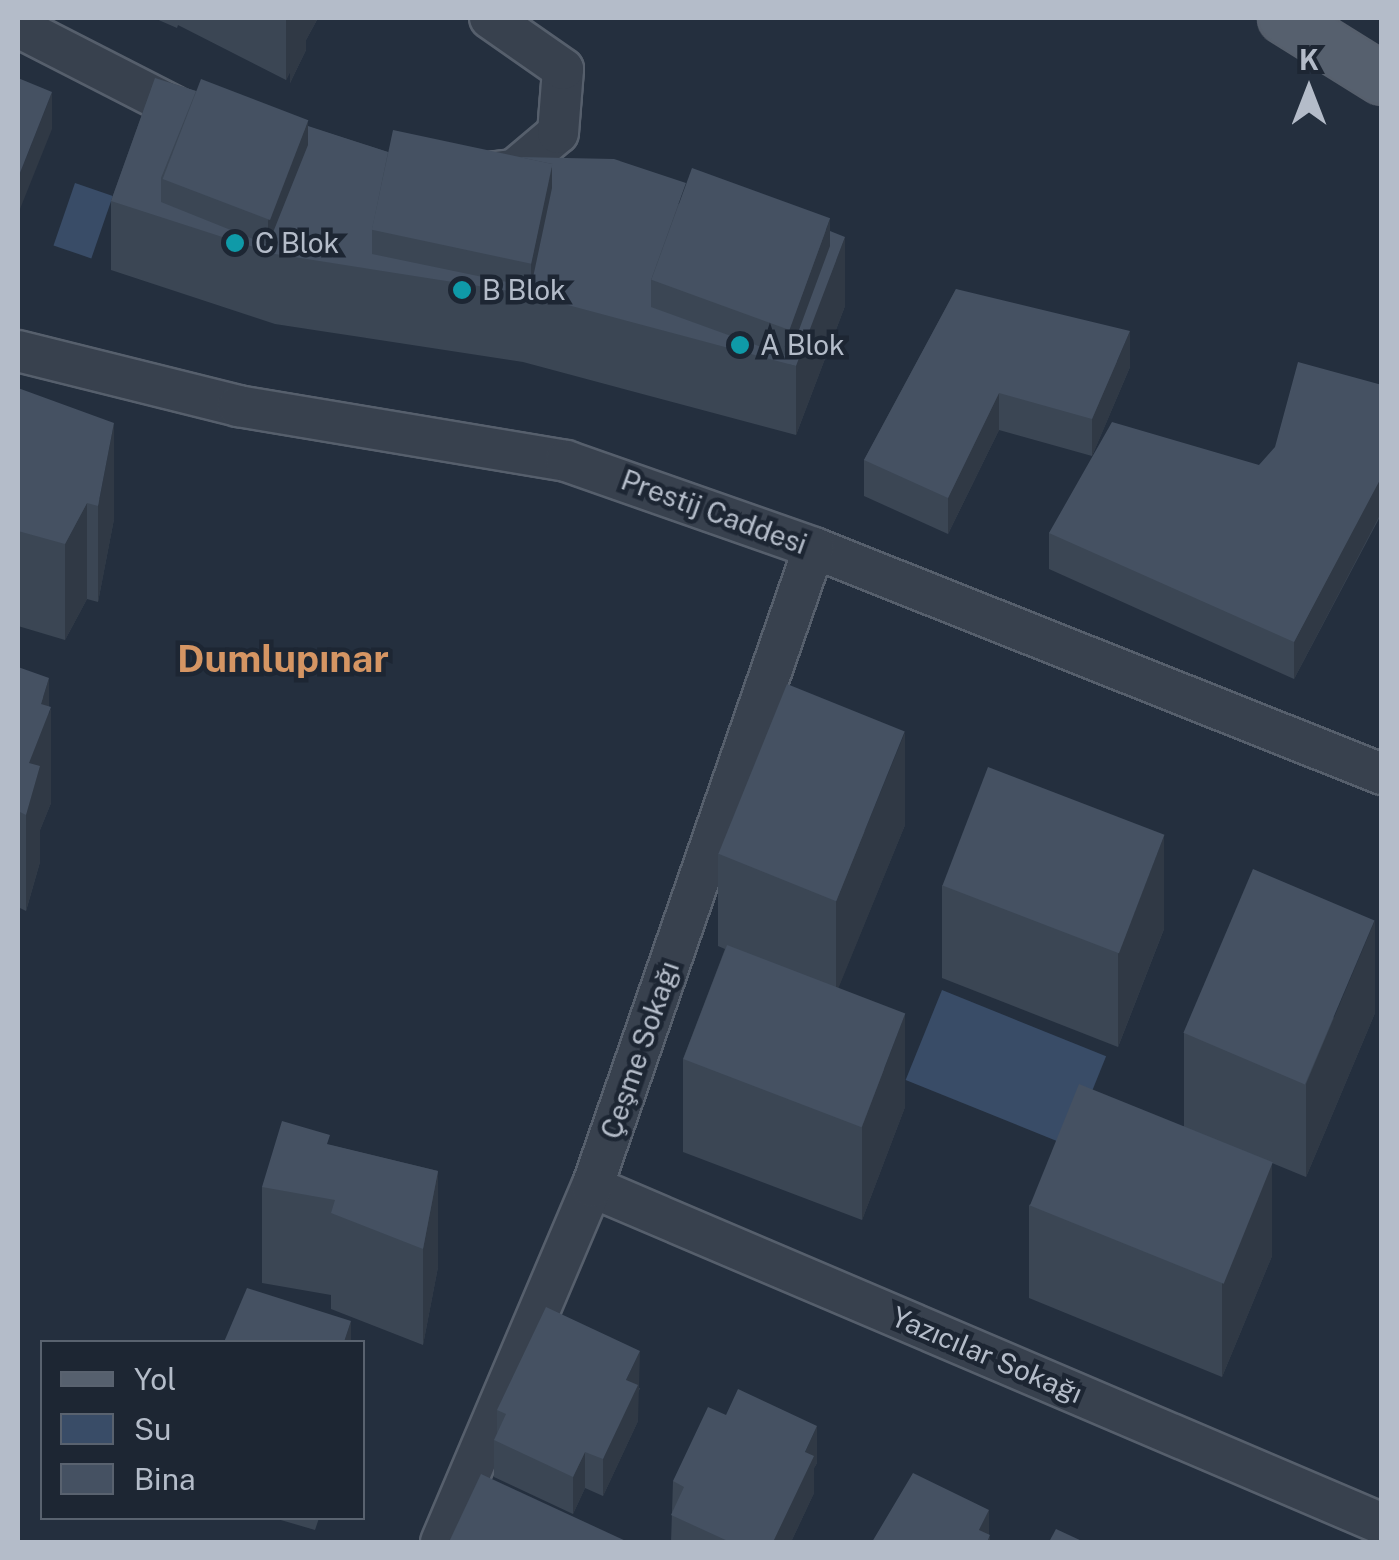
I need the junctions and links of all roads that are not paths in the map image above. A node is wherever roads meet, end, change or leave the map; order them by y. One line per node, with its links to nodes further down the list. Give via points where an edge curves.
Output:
1 (490, 18): 6 (street, via 562,69 558,134 514,170)
2 (1315, 26): 4 (main road)
3 (18, 27): 5 (street, via 126,86)
4 (1382, 79)
5 (247, 132)
6 (432, 174)
7 (18, 350): 8 (street, Prestij Caddesi, via 238,406 566,461)
8 (814, 548): 9 (street, Prestij Caddesi); 10 (street, Çeşme Sokağı)
9 (1382, 774)
10 (592, 1187): 11 (street, Yazıcılar Sokağı); 12 (street, Çeşme Sokağı)
11 (1382, 1524)
12 (441, 1542)

